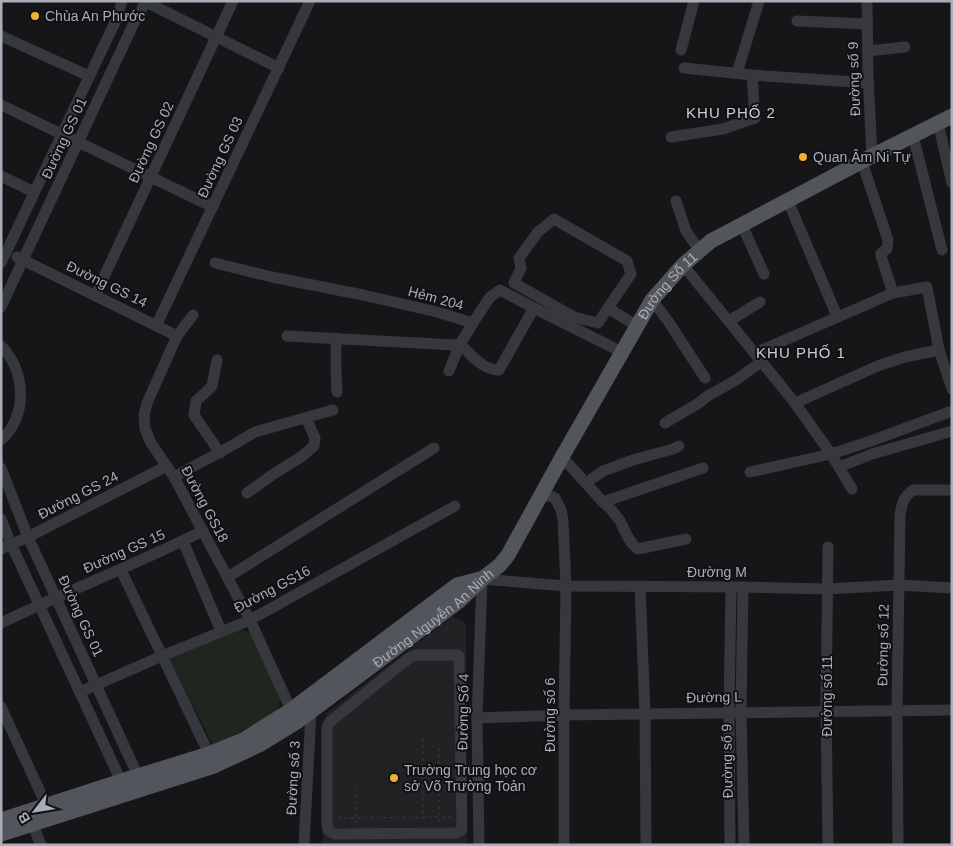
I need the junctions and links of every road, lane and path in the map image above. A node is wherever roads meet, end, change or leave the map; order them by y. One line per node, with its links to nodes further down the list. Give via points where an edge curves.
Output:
1 (123, 1): 7 (street, Đường GS 01, via 132,10 141,8); 19 (street, Đường GS 01)
2 (233, 1): 11 (street, Đường GS 02)
3 (310, 1): 15 (street, Đường GS 03)
4 (694, 1): 13 (street)
5 (759, 1): 17 (street)
6 (867, 1): 9 (street, Đường số 9)
7 (145, 3): 11 (street); 26 (street, Đường GS 01)
8 (797, 21): 9 (street)
9 (867, 24): 14 (street, Đường số 9)
10 (1, 36): 19 (street)
11 (217, 37): 15 (street); 29 (street, Đường GS 02)
12 (905, 48): 14 (street)
13 (681, 50)
14 (868, 51): 20 (street, Đường số 9)
15 (279, 68): 34 (street, Đường GS 03)
16 (684, 68): 17 (street)
17 (737, 73): 18 (street)
18 (752, 75): 20 (street); 25 (street, via 755,118 723,129)
19 (89, 76): 23 (street, Đường GS 01)
20 (869, 83): 27 (street, Đường số 9)
21 (1, 105): 23 (street)
22 (945, 120): 24 (main road); 30 (street)
23 (62, 134): 26 (street); 31 (street, Đường GS 01)
24 (913, 136): 27 (main road); 37 (street)
25 (671, 137)
26 (78, 142): 29 (street); 39 (street, Đường GS 01)
27 (867, 159): 33 (main road, Đường Số 11); 43 (street, Đường số 9, via 888,240 887,249 881,256)
28 (1, 176): 31 (street)
29 (151, 177): 34 (street); 44 (street, Đường GS 02)
30 (952, 183)
31 (34, 192): 38 (street, Đường GS 01)
32 (676, 201): 36 (street, via 686,231)
33 (788, 201): 35 (main road, Đường Số 11); 51 (street)
34 (213, 207): 54 (street, Đường GS 03)
35 (742, 225): 36 (main road, Đường Số 11); 42 (street)
36 (699, 250): 41 (main road, Đường Số 11)
37 (942, 250)
38 (3, 255): 39 (street, Đường GS 14)
39 (23, 260): 44 (street, Đường GS 14); 47 (street, Đường GS 01)
40 (215, 263): 53 (street, Hẻm 204, via 437,312)
41 (683, 265): 45 (main road, Đường Số 11); 52 (street)
42 (764, 274)
43 (893, 293): 51 (street); 61 (street, via 927,287)
44 (96, 296): 54 (street, Đường GS 14)
45 (652, 300): 55 (main road, Đường Số 11); 66 (street)
46 (760, 302): 52 (street)
47 (1, 307)
48 (534, 308): 53 (street, Hẻm 204, via 500,290 490,297); 59 (street, via 499,370 492,370 474,358); 62 (street, Hẻm 204)
49 (608, 308): 49 (street, via 598,323 574,317 514,283 521,268 519,258 538,232 554,219 627,261 631,274); 55 (street)
50 (193, 314): 56 (street, Đường GS18)
51 (837, 316): 63 (street)
52 (728, 321): 63 (street)
53 (473, 323): 59 (street)
54 (156, 326): 56 (street, Đường GS 14)
55 (637, 326): 62 (main road, Đường Số 11)
56 (177, 336): 81 (street, Đường GS18, via 144,415 148,436)
57 (287, 336): 58 (street)
58 (336, 338): 59 (street); 68 (street)
59 (460, 344): 65 (street)
60 (1, 346): 75 (street, via 14,362 20,380 21,400 16,418)
61 (939, 350): 67 (street); 69 (street, via 880,365)
62 (622, 352): 80 (main road, Đường Số 11)
63 (758, 358): 69 (street); 73 (street, via 736,380)
64 (217, 360): 78 (street, via 212,386 196,400 194,415)
65 (449, 371)
66 (705, 378)
67 (952, 389)
68 (337, 392)
69 (795, 403): 79 (street)
70 (333, 410): 72 (street)
71 (952, 411): 79 (street)
72 (306, 418): 78 (street, via 255,432); 91 (street, via 314,446)
73 (665, 423)
74 (952, 431): 82 (street)
75 (1, 440)
76 (679, 446): 87 (street, via 603,471)
77 (434, 448): 102 (street)
78 (220, 453): 86 (street)
79 (831, 454): 82 (street); 85 (street)
80 (562, 457): 87 (street); 90 (main road, Đường Số 11)
81 (167, 466): 86 (street, Đường GS18); 96 (street, Đường GS 24)
82 (839, 467): 88 (street)
83 (1, 468): 96 (street, Đường GS 01)
84 (702, 468): 92 (street)
85 (750, 472)
86 (174, 477): 95 (street, Đường GS18)
87 (586, 483): 92 (street)
88 (852, 489)
89 (952, 490): 104 (street, Đường số 12, via 913,490 906,495 900,515)
90 (542, 493): 103 (main road, via 508,555); 105 (street, Đường số 6, via 555,498 561,510)
91 (247, 494)
92 (603, 502): 97 (street, via 619,519 638,549)
93 (455, 506): 113 (street, Đường GS16)
94 (1, 519): 99 (street)
95 (203, 532): 98 (street, Đường GS 15); 102 (street, Đường GS18)
96 (28, 537): 99 (street, Đường GS 24); 111 (street, Đường GS 01)
97 (686, 539)
98 (183, 541): 101 (street, Đường GS 15); 115 (street)
99 (6, 547): 112 (street)
100 (828, 547): 109 (street, Đường số 11)
101 (121, 570): 111 (street, Đường GS 15); 116 (street)
102 (228, 578): 113 (street, Đường GS18)
103 (482, 579): 105 (street, Đường M); 123 (main road, Đường Nguyễn An Ninh, via 458,602); 128 (main road, Đường Nguyễn An Ninh, via 457,585); 129 (street, Đường Số 4)
104 (899, 585): 109 (street, Đường M); 110 (street, Đường M); 120 (street, Đường số 12)
105 (566, 586): 106 (street, Đường M); 127 (street, Đường số 6)
106 (640, 586): 108 (street, Đường M); 126 (street)
107 (743, 586): 108 (street, Đường M); 109 (street, Đường M); 125 (street, Đường số 9)
108 (730, 587): 124 (street, Đường số 9)
109 (828, 588): 122 (street, Đường số 11)
110 (952, 588)
111 (56, 598): 112 (street, Đường GS 15); 117 (street, Đường GS 01)
112 (40, 605): 114 (street); 118 (street)
113 (250, 620): 115 (street, Đường GS16); 128 (street, Đường GS18)
114 (1, 624)
115 (222, 631): 116 (street, Đường GS16)
116 (162, 656): 117 (street, Đường GS16); 133 (street)
117 (96, 685): 118 (street, Đường GS16); 134 (street, Đường GS 01)
118 (80, 692): 136 (street)
119 (1, 707): 137 (street)
120 (897, 710): 121 (street, Đường L); 122 (street, Đường L); 157 (street, Đường số 12)
121 (952, 710)
122 (826, 711): 125 (street, Đường L); 156 (street, Đường số 11)
123 (311, 712): 128 (main road, Đường Nguyễn An Ninh); 150 (street, Đường số 3)
124 (729, 712): 125 (street, Đường L); 126 (street, Đường L); 154 (street, Đường số 9)
125 (742, 712): 155 (street, Đường số 9)
126 (645, 713): 127 (street, Đường L); 153 (street)
127 (564, 714): 129 (street, Đường L); 152 (street, Đường số 6)
128 (295, 716): 133 (main road, Đường Nguyễn An Ninh); 134 (main road, Đường Nguyễn An Ninh, via 259,745 228,760 208,768)
129 (477, 724): 130 (street, Đường L); 151 (street, Đường Số 4)
130 (461, 727): 140 (street); 142 (street, via 459,656 411,657 327,727)
131 (423, 739): 138 (path)
132 (438, 748): 139 (path)
133 (209, 754): 134 (main road, Đường Nguyễn An Ninh)
134 (140, 782): 136 (main road, Đường Nguyễn An Ninh)
135 (356, 786): 143 (path)
136 (124, 787): 137 (main road, Đường Nguyễn An Ninh)
137 (50, 812): 141 (main road, Đường Nguyễn An Ninh)
138 (423, 817): 139 (path); 143 (path); 145 (path)
139 (439, 817): 140 (path); 146 (path)
140 (462, 817): 146 (street, via 460,831)
141 (30, 818): 144 (main road, Đường Nguyễn An Ninh); 147 (main road, Đường Nguyễn An Ninh); 149 (street)
142 (327, 818): 143 (path); 148 (street, via 328,830 332,833)
143 (356, 818): 148 (path)
144 (1, 820)
145 (423, 833): 146 (street); 148 (street)
146 (439, 833)
147 (1, 834)
148 (356, 834)
149 (41, 845)
150 (304, 845)
151 (479, 845)
152 (564, 845)
153 (646, 845)
154 (730, 845)
155 (744, 845)
156 (828, 845)
157 (898, 845)

